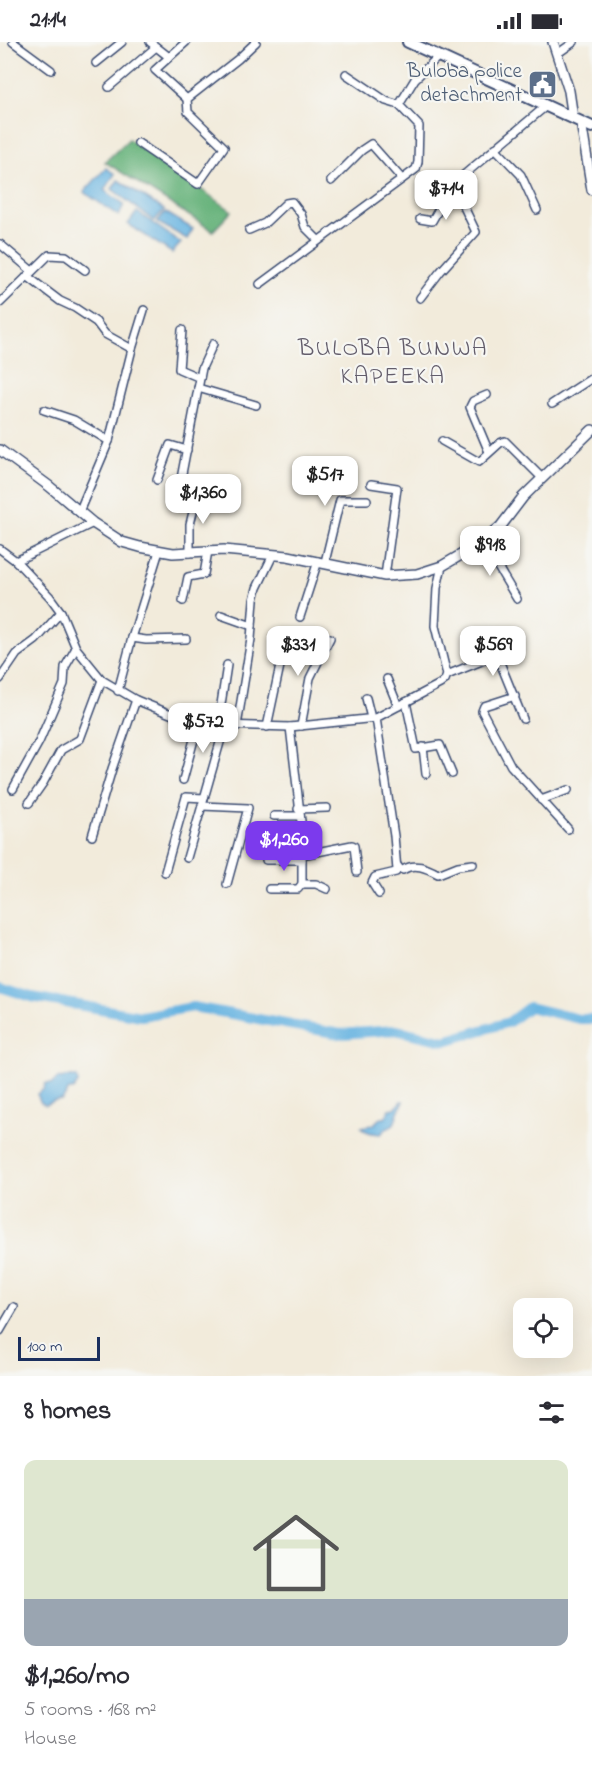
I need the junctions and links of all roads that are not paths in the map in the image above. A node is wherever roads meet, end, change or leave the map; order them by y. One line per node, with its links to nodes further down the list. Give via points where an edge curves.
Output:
1 (13, 42): 14 (street)
2 (122, 42): 13 (street)
3 (150, 42): 9 (street)
4 (186, 42): 12 (street)
5 (256, 42): 17 (street)
6 (408, 42): 11 (main road)
7 (552, 42): 10 (street)
8 (574, 42): 10 (street)
9 (156, 47): 12 (street); 16 (street)
10 (557, 54): 20 (street)
11 (439, 56): 18 (street, via 415,79); 19 (main road)
12 (169, 57): 17 (street, via 155,70)
13 (96, 63)
14 (51, 70)
15 (346, 74): 18 (street, via 386,101)
16 (109, 87)
17 (188, 99): 22 (street, via 189,112 224,147 198,184)
18 (399, 105): 24 (street, via 419,130 418,165)
19 (546, 106): 20 (main road); 23 (street)
20 (577, 120): 21 (main road); 27 (street)
21 (592, 127)
22 (138, 143)
23 (495, 148): 26 (street); 28 (street, via 521,175)
24 (402, 179): 25 (street, via 371,144); 31 (street)
25 (331, 181)
26 (453, 184): 29 (street, via 432,221); 36 (street, via 476,232)
27 (592, 190)
28 (537, 210)
29 (420, 219)
30 (249, 230): 31 (street, via 265,223 289,202)
31 (318, 240): 35 (street)
32 (0, 244): 34 (street)
33 (85, 270): 34 (street, via 66,256 55,254 45,257)
34 (29, 274): 37 (street); 41 (street, via 60,302 75,308 96,322 105,334)
35 (260, 284)
36 (420, 298)
37 (0, 303)
38 (144, 310): 41 (street)
39 (182, 330): 42 (street, via 179,369)
40 (213, 344): 42 (street)
41 (132, 349): 50 (street)
42 (200, 378): 44 (street)
43 (592, 378): 46 (street)
44 (198, 388): 47 (street); 53 (street)
45 (487, 395): 54 (street, via 473,401 470,407)
46 (552, 404)
47 (256, 405)
48 (44, 410): 50 (street, via 74,420)
49 (592, 430): 55 (street)
50 (109, 441): 59 (street)
51 (442, 441): 54 (street, via 479,462)
52 (0, 450): 59 (street)
53 (187, 450): 56 (street, via 170,445); 65 (street, via 180,484 197,496 190,524)
54 (489, 452): 55 (street, via 500,442 508,442)
55 (542, 478): 61 (street)
56 (157, 480)
57 (371, 484): 70 (street, via 397,488)
58 (367, 500): 68 (street, via 340,500)
59 (79, 512): 60 (street)
60 (93, 523): 63 (street, via 122,542); 67 (street)
61 (483, 542): 69 (street); 71 (street)
62 (0, 549): 67 (street)
63 (159, 551): 65 (street); 77 (street)
64 (208, 551): 65 (street); 66 (street); 72 (street, via 204,574 188,577)
65 (190, 553)
66 (273, 555): 68 (street); 76 (street, via 257,588)
67 (16, 561): 73 (street)
68 (322, 562): 70 (street); 75 (street)
69 (442, 566): 70 (street, via 417,574); 83 (street, via 435,626)
70 (385, 576)
71 (517, 599)
72 (183, 601)
73 (61, 612): 80 (street); 85 (street, via 17,654)
74 (221, 615): 76 (street)
75 (300, 617)
76 (252, 626): 96 (street)
77 (132, 638): 79 (street); 87 (street)
78 (330, 638): 97 (street, via 310,678)
79 (186, 639)
80 (76, 648): 86 (street); 104 (street, via 65,667 64,684 39,742)
81 (280, 661): 98 (street)
82 (227, 664): 95 (street)
83 (447, 675): 88 (street, via 494,656); 91 (street, via 440,684)
84 (387, 678): 91 (street)
85 (0, 679)
86 (102, 680): 87 (street); 108 (street, via 80,739 61,750)
87 (118, 691): 90 (street)
88 (514, 696): 93 (street); 107 (street, via 484,706 482,711 511,766)
89 (366, 698): 92 (street)
90 (136, 700): 94 (street); 114 (street)
91 (402, 704): 92 (street); 100 (street, via 416,749)
92 (373, 718): 97 (street); 120 (street)
93 (524, 719)
94 (199, 721): 95 (street); 103 (street)
95 (222, 725): 96 (street); 106 (street)
96 (237, 726): 98 (street)
97 (301, 726): 99 (street)
98 (267, 727): 99 (street)
99 (290, 727): 111 (street)
100 (423, 747): 101 (street); 102 (street, via 440,745)
101 (426, 774)
102 (452, 774)
103 (183, 780)
104 (13, 789)
105 (568, 790): 107 (street)
106 (204, 798): 109 (street); 121 (street, via 186,797)
107 (541, 800): 113 (street)
108 (29, 803)
109 (202, 806): 116 (street); 123 (street, via 248,808)
110 (327, 808): 111 (street)
111 (299, 812): 112 (street); 115 (street)
112 (274, 816)
113 (568, 829)
114 (92, 837)
115 (301, 850): 118 (street); 122 (street, via 307,854 352,845)
116 (187, 858)
117 (267, 860): 118 (street)
118 (302, 860): 124 (street)
119 (473, 864): 120 (street, via 438,874 416,865 403,870)
120 (397, 866): 127 (street, via 396,872 375,877 372,883)
121 (165, 872)
122 (357, 872)
123 (227, 884)
124 (302, 884): 125 (street, via 298,889); 126 (street)
125 (269, 889)
126 (327, 889)
127 (379, 894)
128 (14, 1307): 129 (street)
129 (0, 1331)

